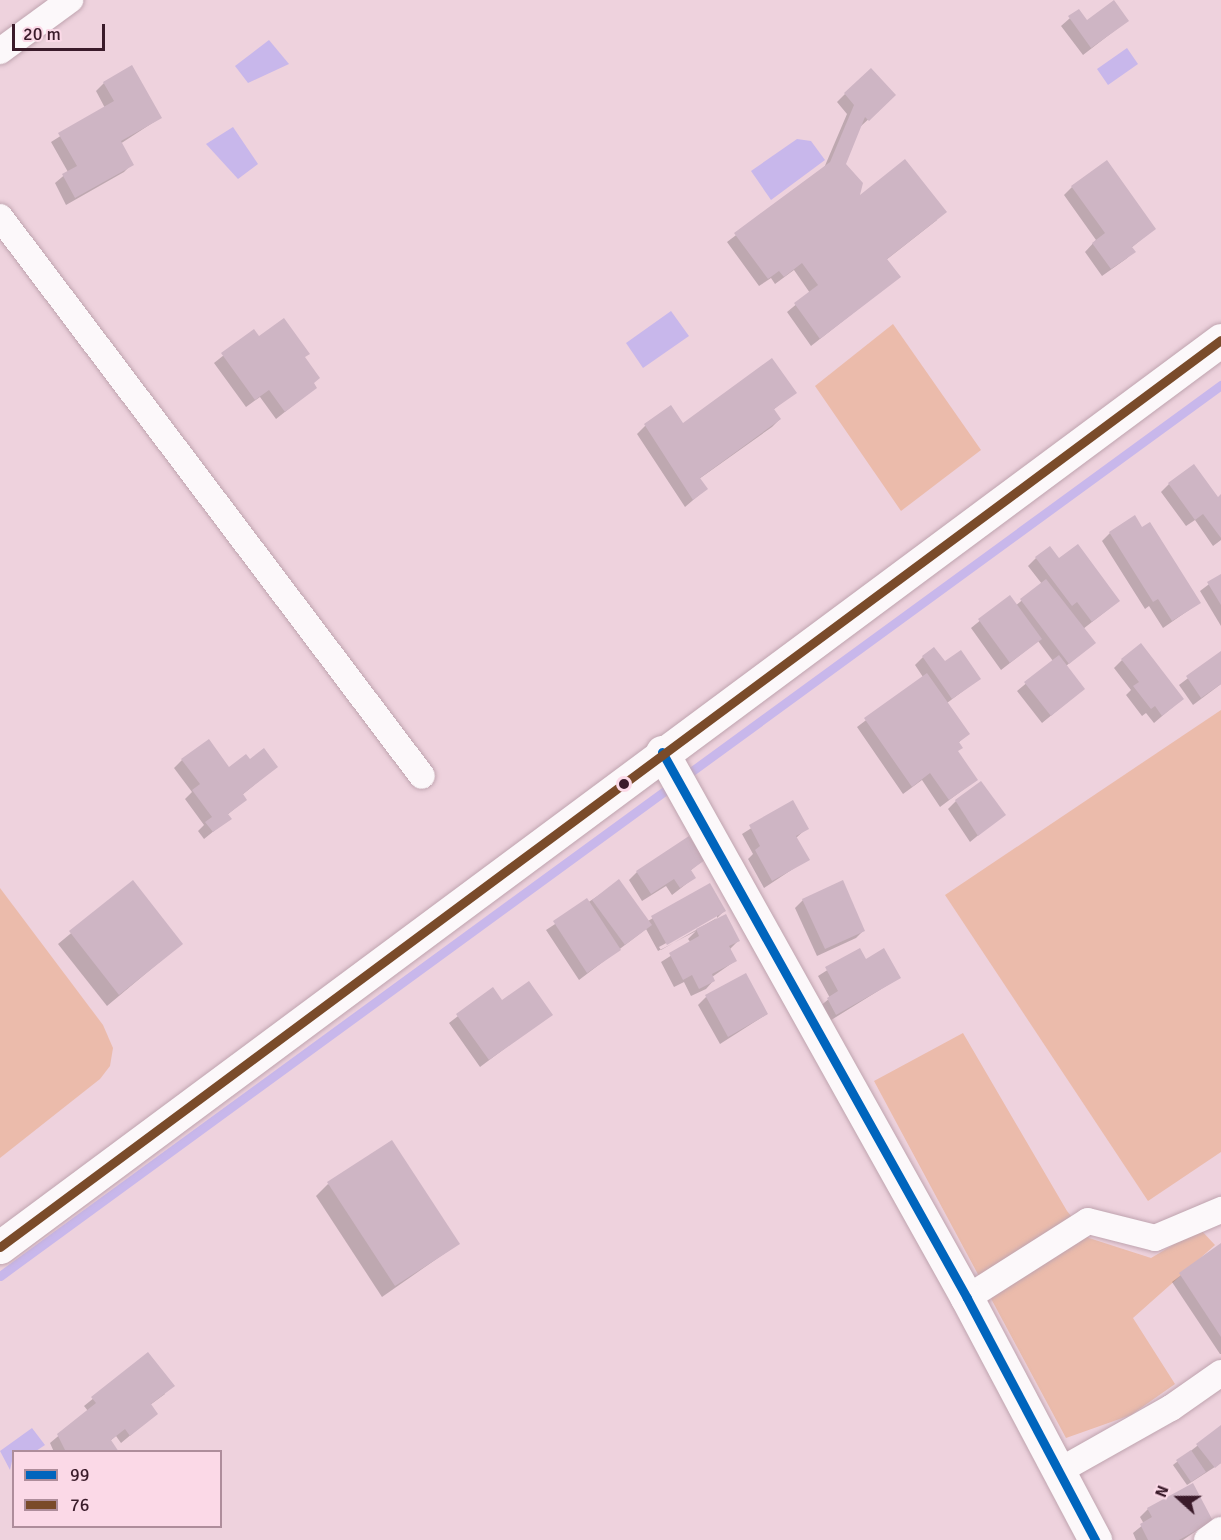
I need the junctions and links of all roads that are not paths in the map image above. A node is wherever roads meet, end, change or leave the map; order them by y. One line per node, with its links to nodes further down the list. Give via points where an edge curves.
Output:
1 (70, 0): 2 (street)
2 (0, 51)
3 (0, 218): 6 (street)
4 (1221, 340): 5 (main road)
5 (669, 761): 8 (main road); 9 (main road)
6 (422, 776)
7 (1221, 1210): 9 (street, via 1155,1238 1089,1221)
8 (0, 1247)
9 (967, 1298): 11 (main road)
10 (1221, 1373): 11 (street, via 1172,1408)
11 (1059, 1471): 13 (main road)
12 (1221, 1530): 14 (street)
13 (1095, 1540)
14 (1207, 1540)

